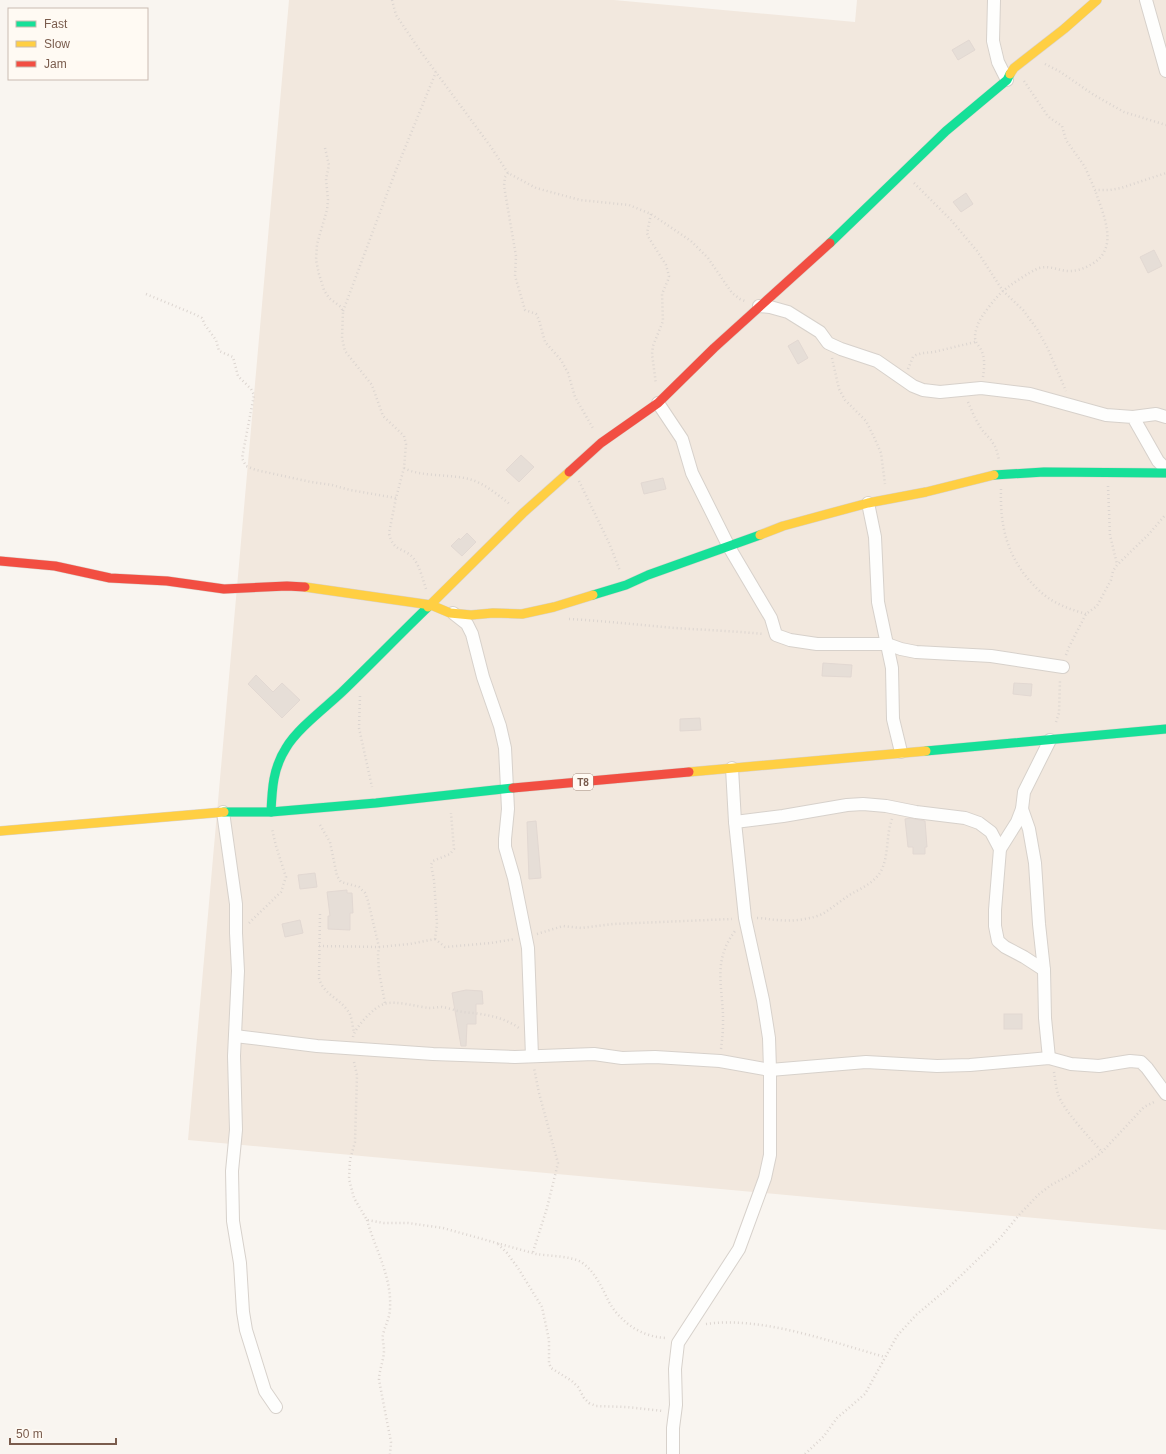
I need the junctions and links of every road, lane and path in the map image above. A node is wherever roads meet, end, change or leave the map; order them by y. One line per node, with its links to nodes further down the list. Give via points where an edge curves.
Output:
1 (392, 0): 8 (path, via 396,15)
2 (994, 0): 9 (street, via 993,41 998,62)
3 (1097, 0): 5 (main road)
4 (1146, 0): 7 (street)
5 (1030, 56): 6 (main road); 10 (path, via 1124,112)
6 (1014, 68): 9 (main road); 15 (path, via 1047,115 1062,126 1064,136 1085,167)
7 (1166, 71)
8 (436, 72): 13 (path); 20 (path)
9 (1007, 80): 12 (main road, via 946,131)
10 (1166, 124)
11 (325, 148): 20 (path, via 329,165 326,179 328,200 317,244 316,260 324,290)
12 (903, 172): 17 (path, via 951,220 977,251); 19 (main road, via 841,233)
13 (508, 173): 16 (path, via 536,188 580,200 629,205); 30 (path, via 504,186 516,256 514,276 525,310 536,314 540,320 545,342 561,360 575,397)
14 (1166, 173): 15 (path, via 1121,188)
15 (1095, 190): 17 (path, via 1107,226 1107,244 1103,256 1078,270 1040,268)
16 (651, 214): 19 (path, via 691,241 708,258 732,293 740,300); 26 (path, via 647,233 666,265 668,276 662,294 663,322 653,346)
17 (1003, 291): 21 (path, via 982,316 977,326); 27 (path, via 1023,310 1037,329)
18 (146, 294): 37 (path, via 202,318 217,342 219,351 233,357 238,376 253,391 242,458 246,466 311,482)
19 (759, 306): 22 (street, via 788,312 820,332); 26 (main road)
20 (343, 312): 31 (path, via 342,338 345,351 372,385 384,416 404,436)
21 (975, 342): 23 (path, via 916,354 909,369); 24 (path, via 983,357 984,366)
22 (828, 343): 23 (street, via 877,361); 38 (path, via 839,389 845,400 866,421 881,453)
23 (896, 374): 25 (street, via 923,390)
24 (980, 388): 25 (street); 27 (street, via 1030,394)
25 (963, 390): 36 (path, via 975,418 996,448)
26 (658, 402): 30 (main road); 42 (street, via 682,439 692,473)
27 (1071, 405): 28 (street, via 1106,415)
28 (1133, 417): 29 (street, via 1156,414); 33 (street, via 1158,461)
29 (1166, 417)
30 (601, 443): 32 (main road)
31 (404, 468): 37 (path); 40 (path, via 479,482)
32 (572, 468): 40 (main road); 45 (path, via 610,545)
33 (1166, 469)
34 (1108, 473): 35 (main road); 36 (main road); 44 (path, via 1110,535)
35 (1166, 473)
36 (1002, 474): 38 (main road); 48 (path, via 1000,509 1010,552 1020,569 1037,589 1057,603)
37 (396, 498): 46 (path, via 390,539 396,547 415,560)
38 (887, 500): 39 (main road)
39 (868, 503): 42 (main road, via 783,526); 51 (street, via 875,537 878,602)
40 (523, 513): 46 (main road)
41 (1166, 514): 44 (path)
42 (729, 547): 45 (main road); 50 (street, via 771,618)
43 (0, 561): 46 (main road, via 55,566 110,578 167,581 224,589 287,586 323,589)
44 (1117, 565): 48 (path, via 1097,606)
45 (626, 585): 47 (main road, via 522,614)
46 (431, 605): 47 (main road); 53 (main road)
47 (453, 613): 58 (street, via 467,624 472,634 500,726 506,748)
48 (1086, 614): 52 (path, via 1069,647)
49 (566, 619): 50 (path)
50 (776, 636): 51 (street, via 817,644)
51 (887, 644): 52 (street, via 916,652 991,656); 56 (street, via 892,668 893,718)
52 (1063, 667): 55 (path, via 1059,684 1059,713)
53 (359, 675): 60 (path, via 359,728); 65 (main road, via 286,747 273,779)
54 (1166, 729): 55 (main road, T8)
55 (1050, 740): 56 (main road, T8); 63 (street, via 1024,792)
56 (901, 752): 57 (main road, T8)
57 (732, 768): 58 (main road, T8); 66 (street)
58 (506, 789): 59 (main road, T8); 72 (street, via 508,809 505,847)
59 (449, 795): 60 (main road, T8); 73 (path, via 454,849 450,854 432,861 431,865 437,924)
60 (376, 803): 62 (main road, T8)
61 (895, 808): 66 (street, via 847,805); 68 (street, via 965,818 979,823 991,832); 70 (path, via 882,869 869,884 823,914 787,921)
62 (307, 809): 65 (main road, T8); 75 (path, via 330,842 339,880 358,887 365,893)
63 (1022, 809): 68 (street); 76 (street, via 1036,863 1038,917)
64 (223, 812): 65 (main road, T8); 67 (main road, T8); 71 (street, via 236,904)
65 (271, 812): 71 (path, via 276,846 286,877 281,892)
66 (735, 822): 70 (street)
67 (0, 831)
68 (1000, 850): 76 (street, via 995,910 998,941)
69 (320, 914): 74 (path)
70 (745, 918): 72 (path, via 613,924 581,928 563,926); 84 (path, via 724,948 720,980 723,1024); 85 (street, via 763,1000)
71 (236, 933): 79 (street, via 238,971)
72 (525, 936): 73 (path, via 491,943 445,947); 80 (street, via 528,948)
73 (435, 939): 75 (path)
74 (319, 946): 75 (path); 78 (path, via 318,971 321,984 325,991 348,1011)
75 (379, 947): 77 (path, via 379,972)
76 (1044, 970): 83 (street)
77 (385, 1004): 78 (path, via 377,1007); 80 (path, via 442,1007 486,1014 518,1027)
78 (354, 1033): 81 (path)
79 (235, 1036): 81 (street); 94 (street, via 236,1130 232,1178 233,1220 242,1282 243,1312 260,1378)
80 (531, 1039): 82 (street)
81 (350, 1048): 82 (street, via 433,1054); 88 (path, via 357,1075 355,1142 350,1160 349,1179 354,1198)
82 (532, 1056): 84 (street, via 594,1054 622,1058 655,1057); 90 (path, via 538,1093 558,1163 547,1208)
83 (1049, 1058): 85 (street, via 938,1066 866,1062); 86 (street, via 1084,1066 1141,1062); 87 (path, via 1061,1100)
84 (720, 1061): 85 (street)
85 (770, 1070): 91 (street, via 770,1155 765,1178 739,1249)
86 (1163, 1097): 87 (path, via 1144,1106)
87 (1102, 1152): 93 (path, via 1038,1195 1001,1237 916,1315 897,1336)
88 (366, 1220): 89 (path, via 443,1228); 96 (path, via 385,1271 390,1295 388,1321 382,1336 384,1351 378,1380 391,1442)
89 (497, 1243): 90 (path); 95 (path, via 518,1268 542,1307 549,1340 551,1368 572,1381 589,1403 596,1406)
90 (532, 1252): 92 (path, via 573,1258 581,1262 590,1270 619,1314 642,1333 664,1338)
91 (690, 1326): 92 (street); 93 (path, via 709,1323 748,1323 810,1335)
92 (682, 1336): 95 (street, via 675,1357)
93 (885, 1357): 98 (path, via 865,1394 837,1418 824,1436)
94 (276, 1407)
95 (675, 1411): 97 (street)
96 (390, 1454)
97 (673, 1454)
98 (805, 1454)

